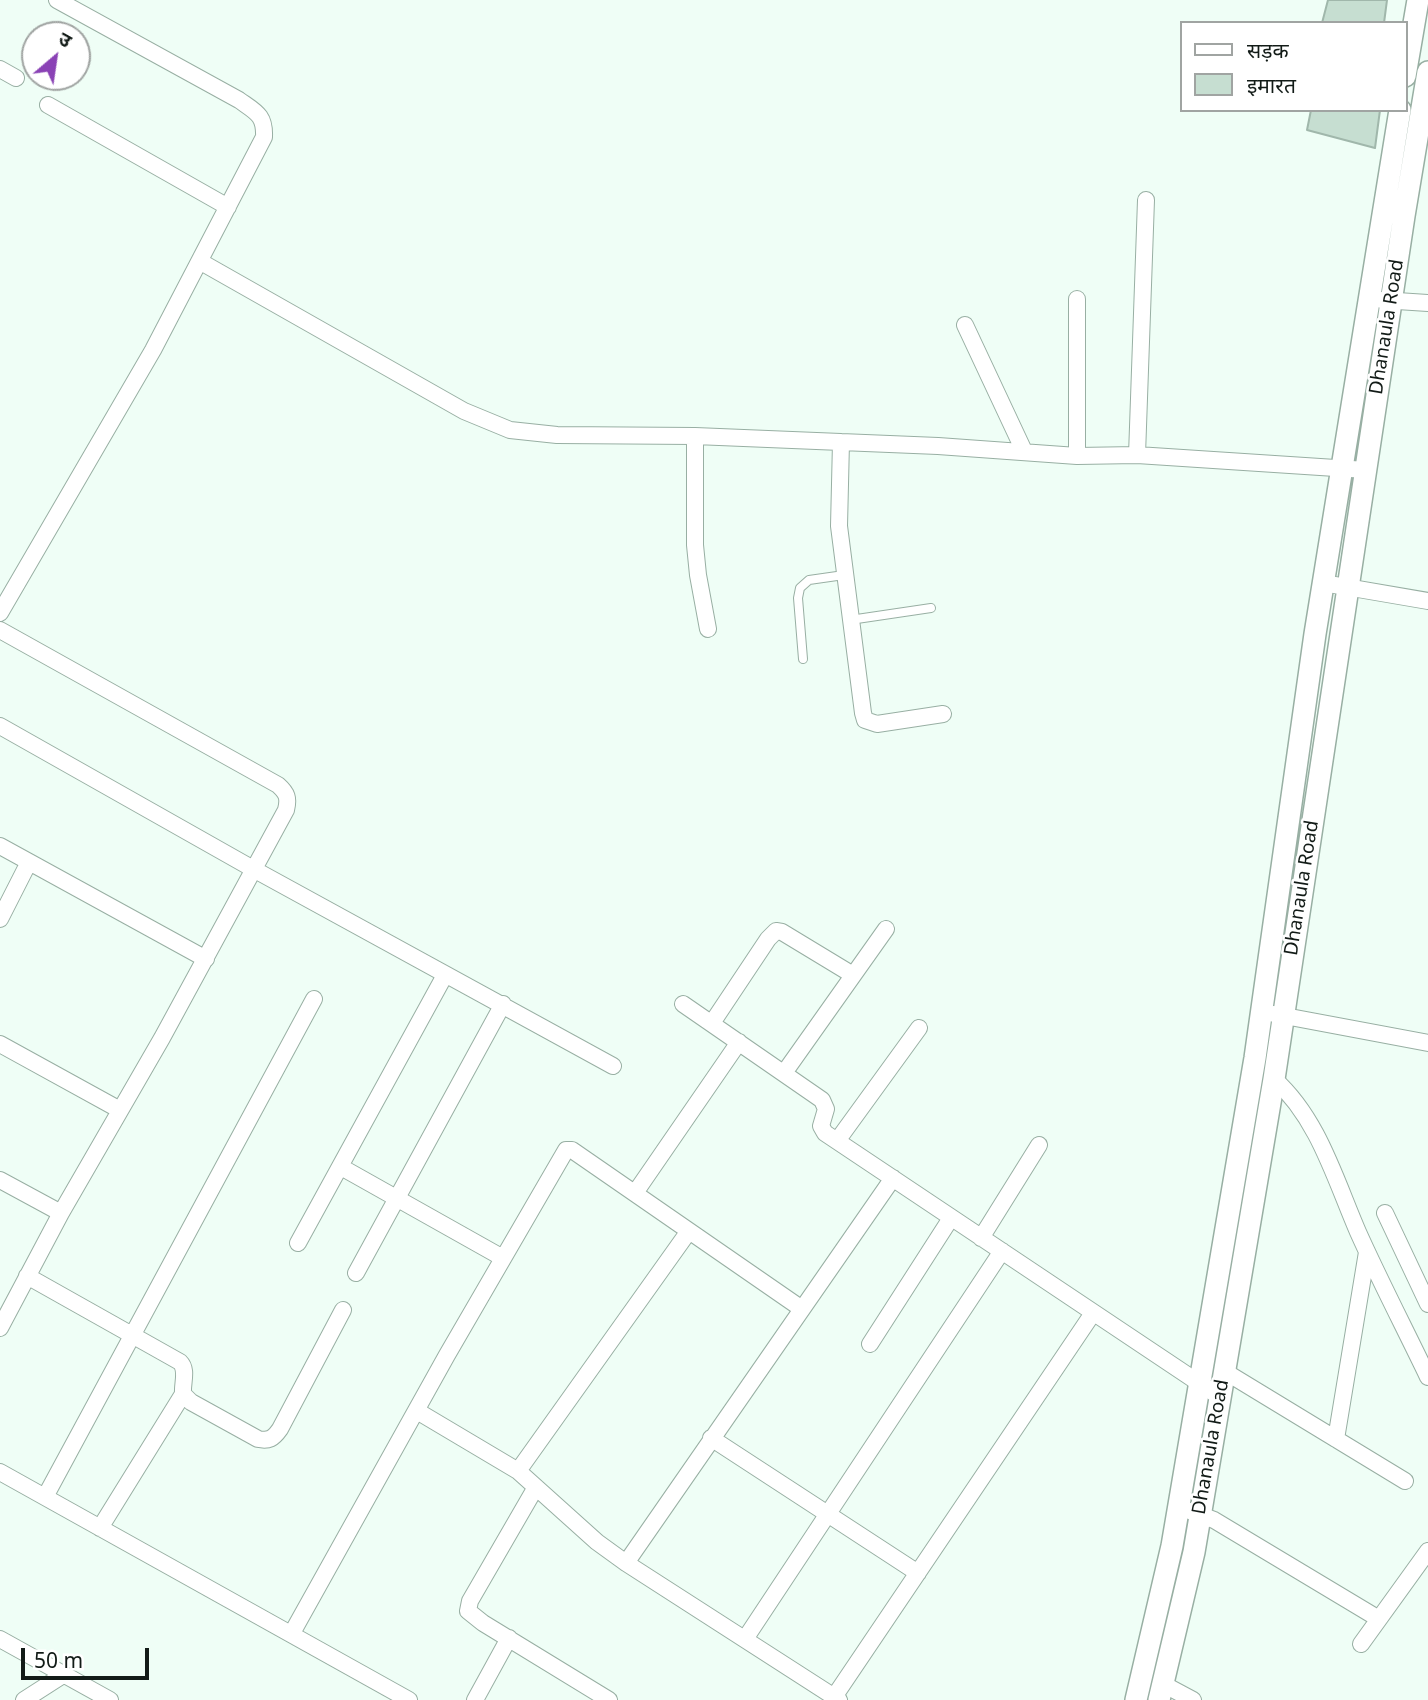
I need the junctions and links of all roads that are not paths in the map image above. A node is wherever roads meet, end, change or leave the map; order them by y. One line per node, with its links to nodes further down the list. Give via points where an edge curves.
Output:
1 (57, 0): 3 (street)
2 (1418, 0): 4 (street)
3 (85, 7): 11 (street, via 239,100 265,122 264,137)
4 (1407, 64)
5 (0, 69): 6 (street)
6 (16, 78)
7 (1419, 83): 15 (street, Dhanaula Road)
8 (48, 106): 11 (street)
9 (1400, 112): 14 (street, Dhanaula Road)
10 (1146, 200): 22 (street)
11 (229, 207): 12 (street)
12 (201, 262): 18 (street, via 464,411 510,430); 30 (street)
13 (1077, 299): 21 (street)
14 (1369, 299): 15 (street); 23 (street, Dhanaula Road)
15 (1391, 301): 16 (street); 24 (street, Dhanaula Road)
16 (1428, 303)
17 (965, 326): 20 (street)
18 (695, 436): 19 (street); 32 (street, via 695,545)
19 (841, 442): 20 (street); 25 (street, via 839,526)
20 (1024, 451): 21 (street)
21 (1077, 456): 22 (street)
22 (1137, 456): 23 (street)
23 (1341, 469): 24 (street); 26 (street, Dhanaula Road)
24 (1366, 470): 27 (street, Dhanaula Road)
25 (844, 575): 31 (street); 34 (lane, via 809,580 800,587)
26 (1323, 583): 27 (street); 48 (street, Dhanaula Road)
27 (1348, 588): 28 (street); 49 (street, Dhanaula Road)
28 (1428, 601)
29 (931, 608): 31 (lane)
30 (0, 613)
31 (850, 620): 35 (street, via 865,720 877,724)
32 (708, 629)
33 (0, 630): 39 (street, via 286,792 286,810)
34 (803, 659)
35 (943, 713)
36 (0, 726): 39 (street)
37 (0, 846): 38 (street)
38 (29, 862): 40 (street); 42 (street)
39 (255, 870): 42 (street); 43 (street)
40 (0, 919)
41 (886, 929): 44 (street)
42 (206, 959): 58 (street)
43 (445, 975): 46 (street); 61 (street)
44 (853, 975): 50 (street, via 776,931); 56 (street)
45 (314, 999): 82 (street)
46 (503, 1004): 55 (street); 65 (street)
47 (683, 1004): 50 (street)
48 (1261, 1012): 49 (street); 86 (street, Dhanaula Road)
49 (1283, 1016): 53 (street); 57 (street, Dhanaula Road)
50 (712, 1023): 52 (street)
51 (919, 1028): 59 (street)
52 (739, 1042): 56 (street); 64 (street)
53 (1428, 1043)
54 (0, 1044): 58 (street)
55 (613, 1066)
56 (784, 1073): 59 (street, via 825,1102 821,1126)
57 (1274, 1079): 73 (street, via 1305,1114); 84 (street, Dhanaula Road)
58 (120, 1110): 66 (street)
59 (838, 1141): 62 (street)
60 (1039, 1145): 70 (street)
61 (341, 1167): 65 (street); 71 (street)
62 (892, 1178): 68 (street); 78 (street)
63 (0, 1180): 66 (street)
64 (635, 1193): 69 (street); 74 (street, via 566,1150)
65 (397, 1199): 74 (street); 75 (street)
66 (61, 1213): 76 (street)
67 (1385, 1213): 77 (street)
68 (951, 1218): 70 (street); 83 (street)
69 (689, 1231): 78 (street); 92 (street)
70 (981, 1238): 72 (street)
71 (298, 1243)
72 (1002, 1251): 80 (street); 98 (street)
73 (1367, 1252): 85 (street); 91 (street)
74 (503, 1258): 89 (street)
75 (356, 1273)
76 (27, 1276): 81 (street); 82 (street)
77 (1428, 1304)
78 (802, 1309): 90 (street)
79 (344, 1310): 87 (street, via 274,1437 267,1441)
80 (1093, 1313): 86 (street); 103 (street)
81 (1, 1324)
82 (132, 1335): 87 (street, via 184,1366); 96 (street)
83 (870, 1344)
84 (1224, 1371): 88 (street, Dhanaula Road); 91 (street)
85 (1428, 1377)
86 (1199, 1384): 88 (street); 97 (street, Dhanaula Road)
87 (183, 1394): 100 (street)
88 (1220, 1397): 99 (street, Dhanaula Road)
89 (417, 1411): 92 (street); 105 (street)
90 (711, 1438): 98 (street); 102 (street)
91 (1336, 1439): 94 (street)
92 (518, 1471): 95 (street)
93 (0, 1472): 96 (street)
94 (1405, 1482)
95 (536, 1488): 102 (street); 106 (street, via 468,1606 473,1615)
96 (45, 1497): 100 (street)
97 (1178, 1507): 99 (street); 118 (street, Dhanaula Road)
98 (827, 1514): 103 (street); 108 (street)
99 (1200, 1514): 104 (street); 111 (street, Dhanaula Road)
100 (100, 1528): 105 (street)
101 (1428, 1551): 104 (street)
102 (626, 1563): 108 (street)
103 (918, 1573): 112 (street)
104 (1379, 1619): 109 (street)
105 (292, 1633): 115 (street)
106 (509, 1638): 116 (street); 117 (street)
107 (0, 1639): 110 (street)
108 (745, 1639): 112 (street)
109 (1361, 1644)
110 (63, 1675): 113 (street); 114 (street)
111 (1161, 1692): 119 (street)
112 (837, 1698)
113 (24, 1700)
114 (110, 1700)
115 (409, 1700)
116 (475, 1700)
117 (609, 1700)
118 (1136, 1700)
119 (1193, 1700)

